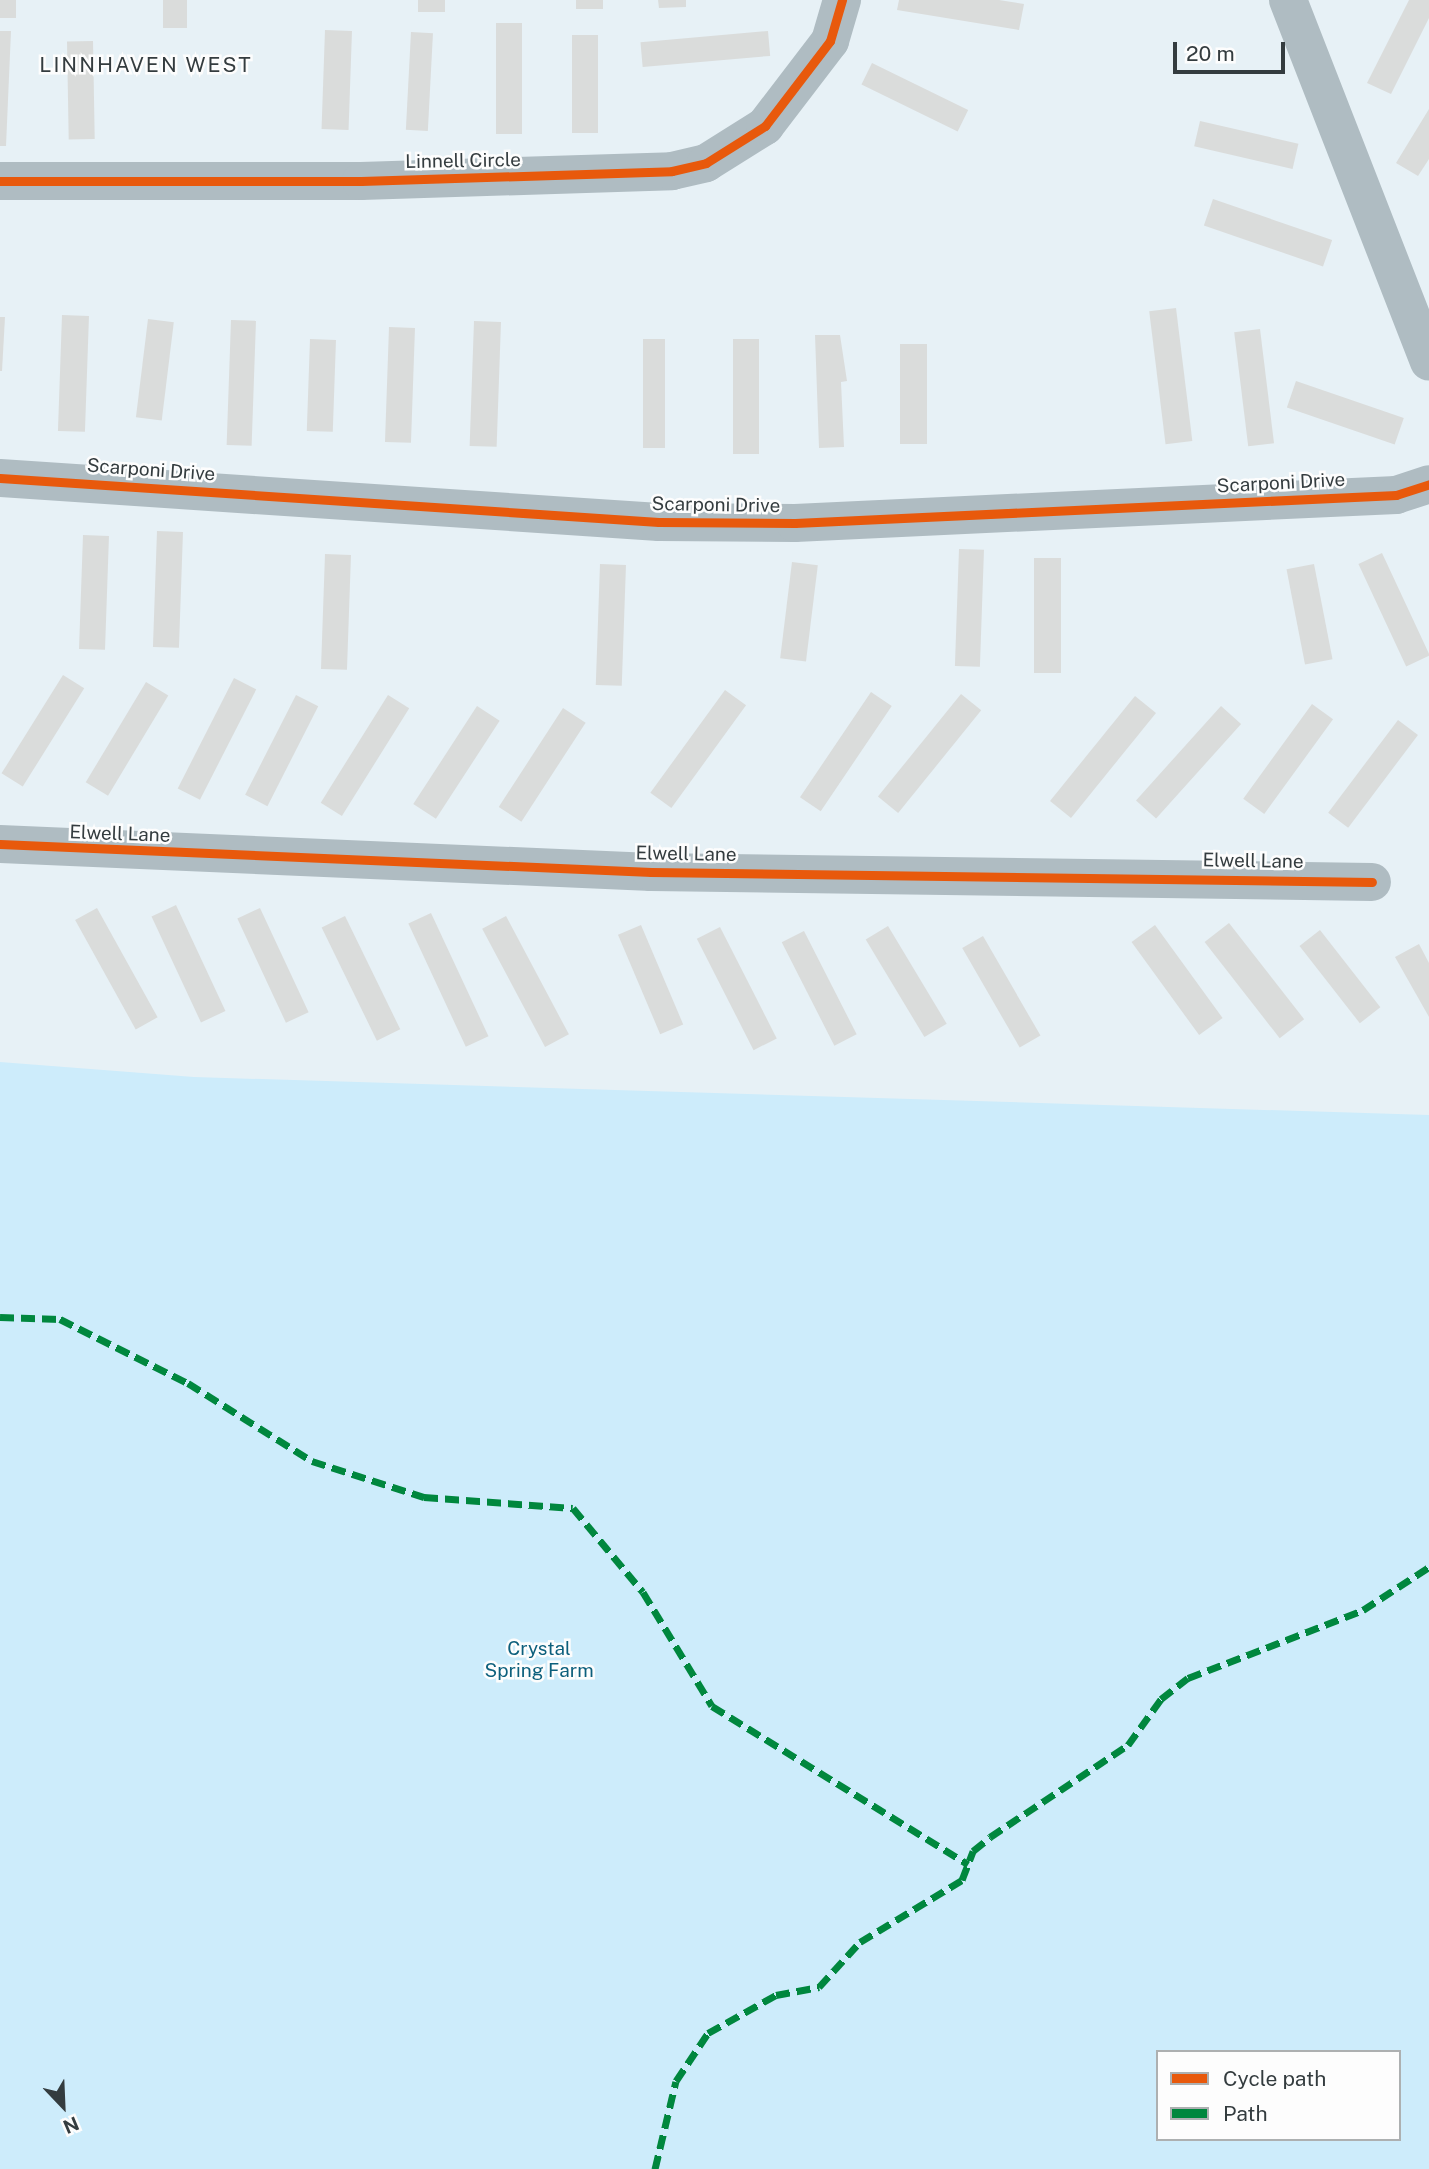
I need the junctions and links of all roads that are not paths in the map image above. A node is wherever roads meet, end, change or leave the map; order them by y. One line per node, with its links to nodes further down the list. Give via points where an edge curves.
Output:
1 (842, 0): 3 (street, Linnell Circle, via 830,41 765,126 706,163 672,171 362,181)
2 (1288, 0): 4 (street)
3 (0, 181)
4 (1429, 362)
5 (0, 478): 6 (street, Scarponi Drive, via 659,523 794,523 1396,495)
6 (1429, 484)
7 (0, 844): 8 (street, Elwell Lane, via 651,872)
8 (1372, 882)

